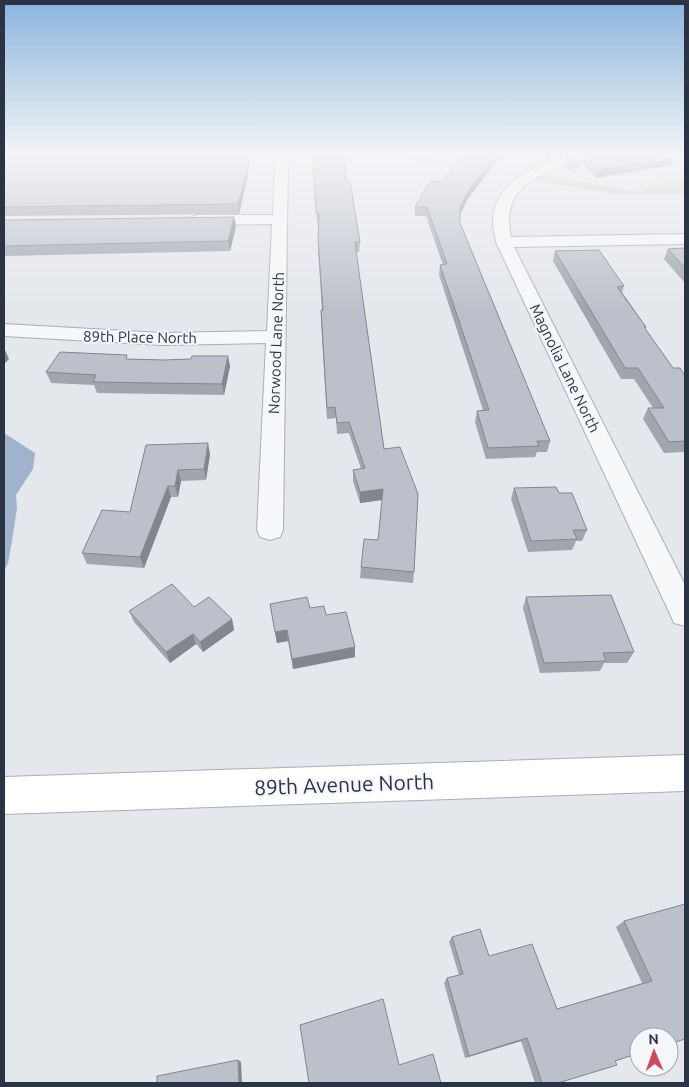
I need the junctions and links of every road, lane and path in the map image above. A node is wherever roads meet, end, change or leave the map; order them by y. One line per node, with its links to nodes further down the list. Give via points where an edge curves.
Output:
1 (280, 206): 3 (street, Norwood Lane North)
2 (502, 206): 6 (street, Magnolia Lane North, via 499,227)
3 (280, 219): 4 (street); 8 (street, Norwood Lane North)
4 (181, 220)
5 (685, 239): 6 (street)
6 (504, 242): 10 (street, Magnolia Lane North)
7 (4, 330): 8 (street, 89th Place North, via 162,339)
8 (276, 337): 9 (street, Norwood Lane North)
9 (270, 530)
10 (685, 614)
11 (685, 773): 12 (street, 89th Avenue North)
12 (4, 796)

